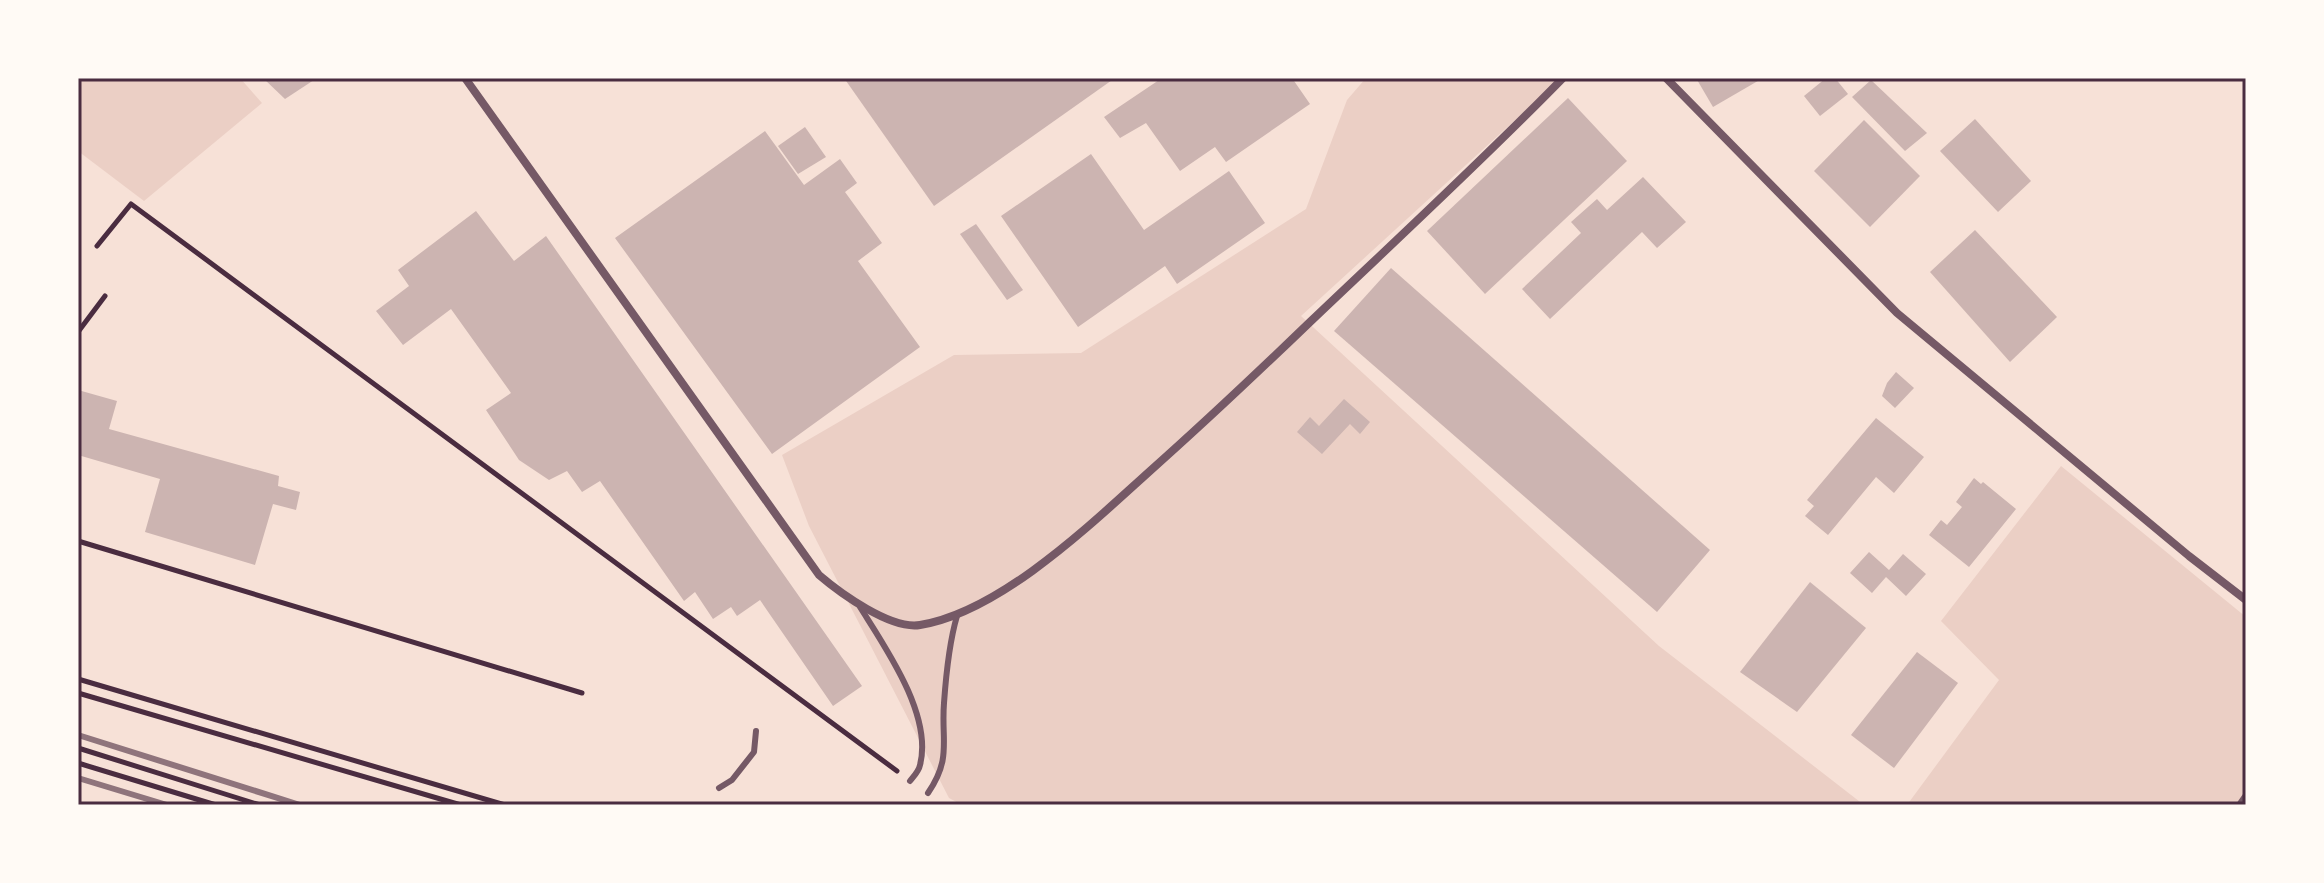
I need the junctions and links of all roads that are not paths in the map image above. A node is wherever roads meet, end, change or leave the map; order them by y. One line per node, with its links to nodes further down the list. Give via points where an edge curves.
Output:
1 (465, 78): 5 (street, via 819,575)
2 (1563, 78): 6 (street, via 1479,164 1097,519 1021,579)
3 (1666, 78): 4 (street, via 1897,313)
4 (2246, 600)
5 (859, 604): 6 (street, via 916,626); 8 (lane, via 905,681 917,715 920,767)
6 (957, 616): 10 (lane, via 944,705 945,758)
7 (756, 731): 9 (lane, via 754,752)
8 (910, 781)
9 (719, 788)
10 (928, 793)
11 (2246, 795): 12 (lane)
12 (2239, 805)

